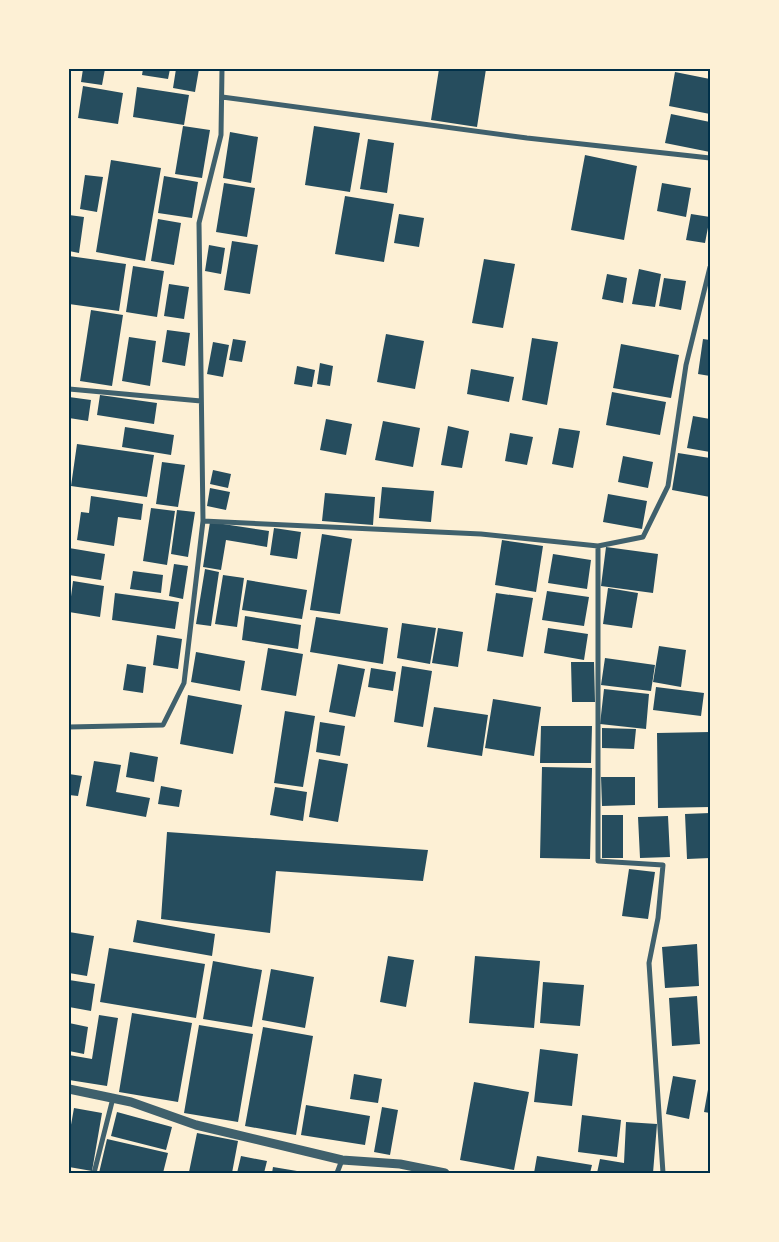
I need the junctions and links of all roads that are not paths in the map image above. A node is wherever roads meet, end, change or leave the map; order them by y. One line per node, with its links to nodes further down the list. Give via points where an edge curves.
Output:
1 (222, 69): 2 (street)
2 (222, 97): 3 (street, via 527,138); 6 (street, via 221,135 199,223)
3 (710, 158)
4 (710, 267): 8 (street, via 686,365 668,486 643,537)
5 (69, 389): 6 (street)
6 (201, 400): 7 (street)
7 (203, 521): 8 (street, via 481,534); 9 (street, via 184,683 163,725)
8 (598, 546): 16 (street, via 598,861 663,865 658,918 649,963)
9 (69, 727)
10 (69, 1089): 11 (street)
11 (113, 1098): 12 (street, via 196,1125); 13 (street)
12 (342, 1160): 14 (street); 15 (street, via 400,1164)
13 (94, 1173)
14 (337, 1173)
15 (445, 1173)
16 (663, 1173)

